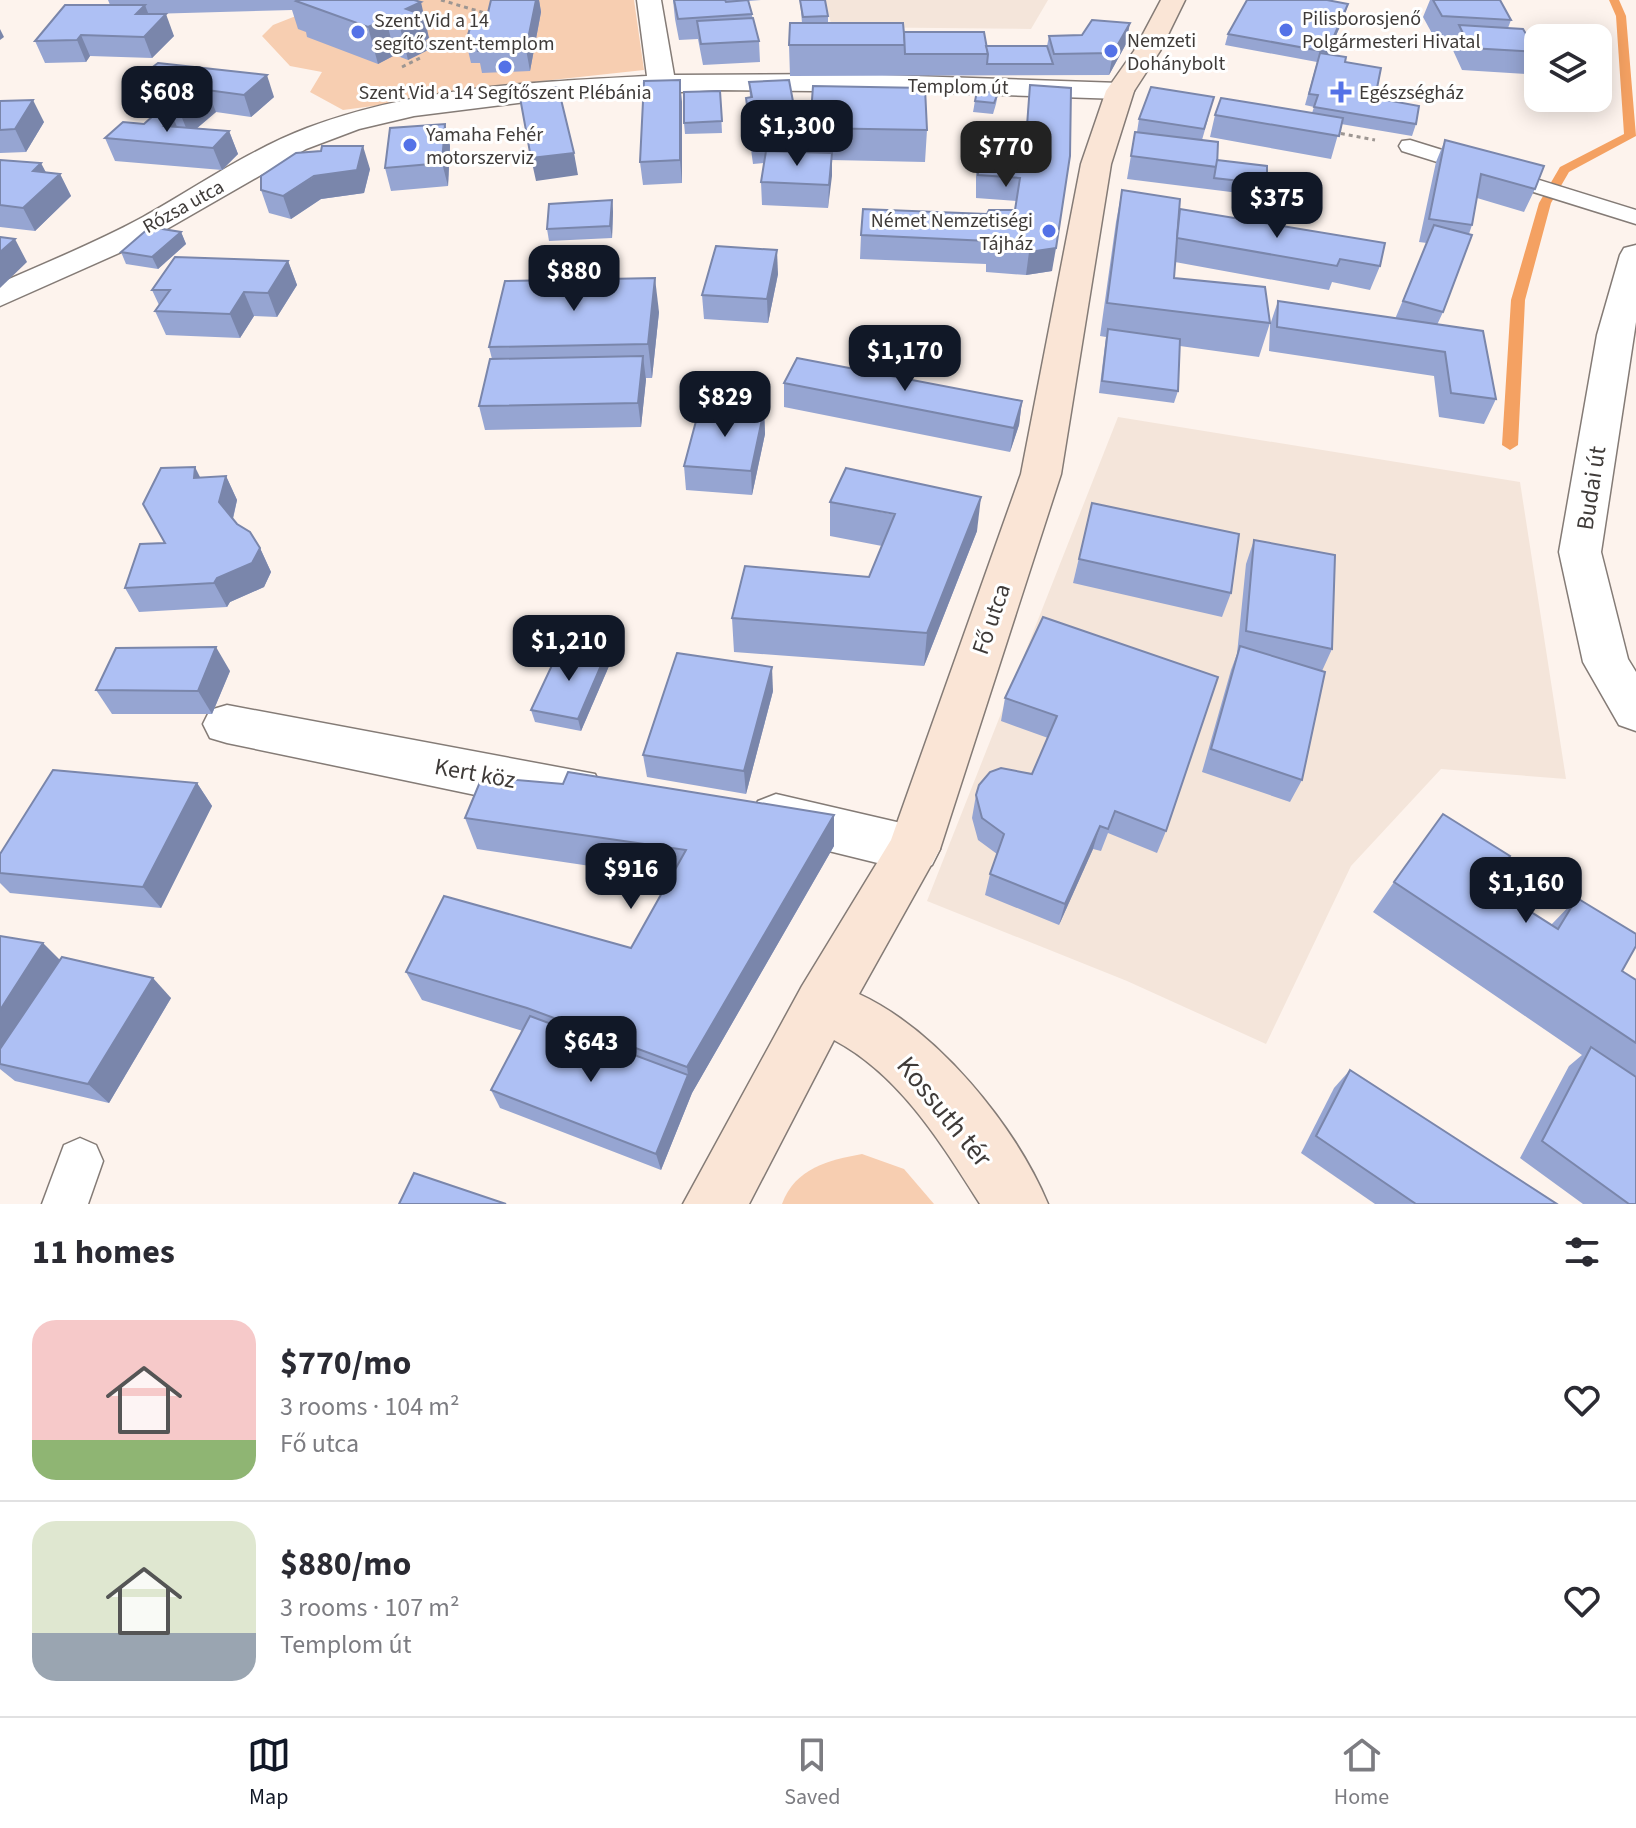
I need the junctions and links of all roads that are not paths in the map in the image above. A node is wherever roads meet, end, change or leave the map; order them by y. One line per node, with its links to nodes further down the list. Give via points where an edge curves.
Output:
1 (649, 0): 3 (street)
2 (1173, 0): 4 (street, Fő utca)
3 (662, 83): 4 (street, Templom út); 5 (street, Templom út, via 514,93)
4 (1120, 91): 14 (street, Fő utca, via 1096,164 1041,474)
5 (366, 119): 9 (street, Rózsa utca, via 314,135 150,226)
6 (1410, 146): 7 (lane)
7 (1636, 217)
8 (1636, 255): 10 (street, Budai út, via 1615,335 1580,552 1606,662)
9 (0, 296)
10 (1636, 712)
11 (227, 724): 12 (street, Kert köz, via 485,776)
12 (623, 795)
13 (730, 810): 14 (street, via 791,818)
14 (914, 849): 15 (street, Fő utca)
15 (822, 1005): 18 (street, Fő utca); 19 (street, Kossuth tér, via 866,1027 907,1057 950,1108)
16 (80, 1161): 17 (lane)
17 (65, 1204)
18 (715, 1204)
19 (1016, 1204)

